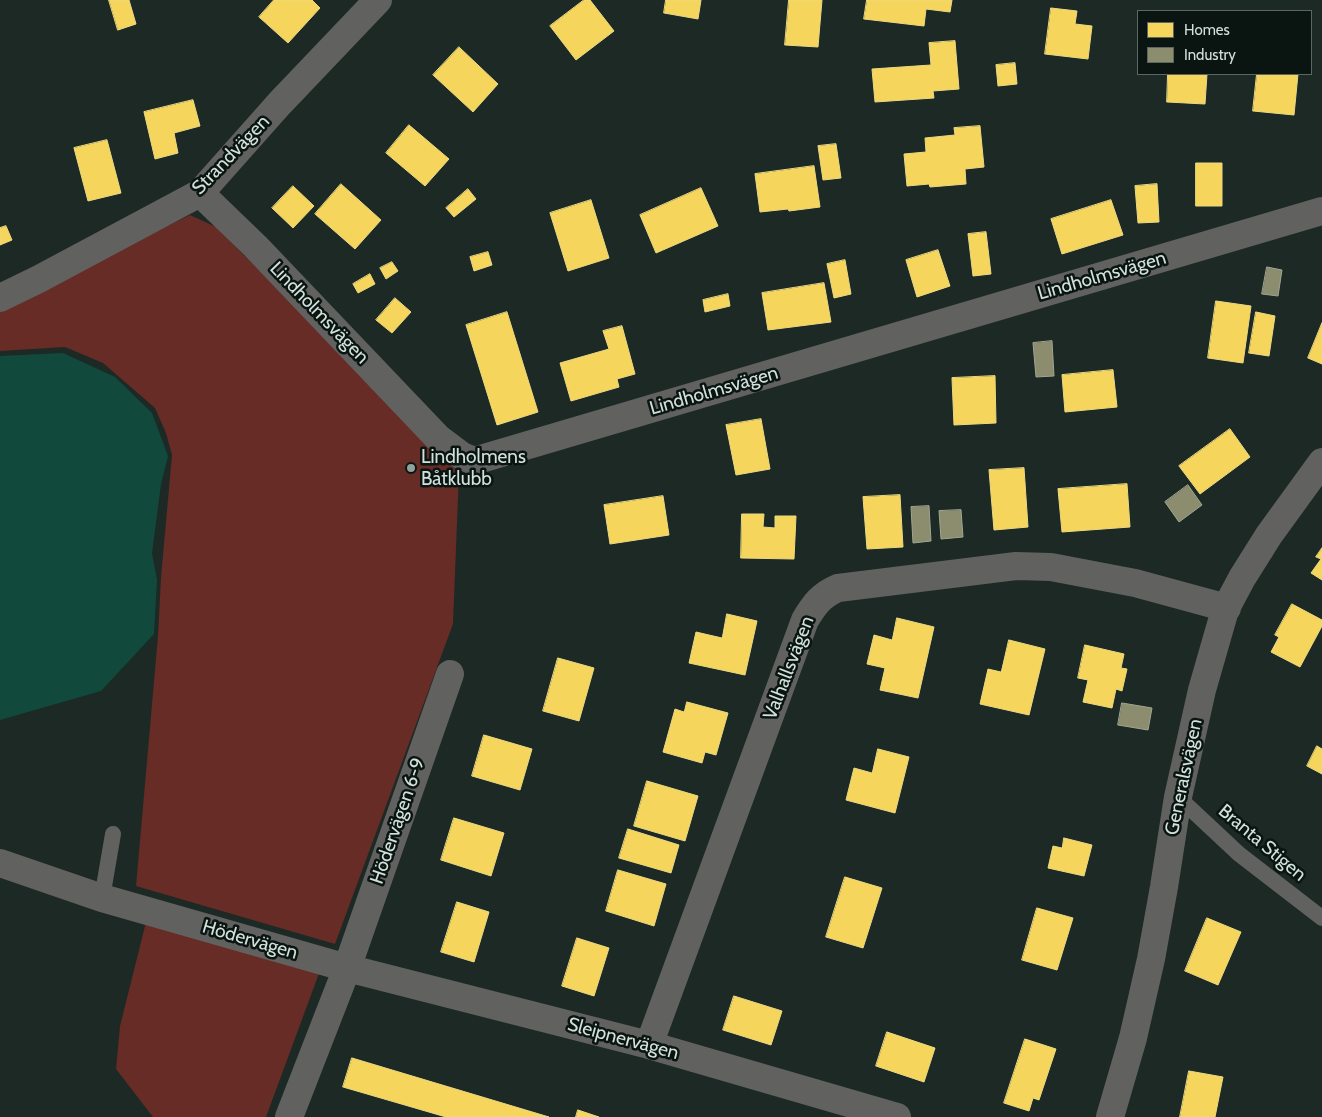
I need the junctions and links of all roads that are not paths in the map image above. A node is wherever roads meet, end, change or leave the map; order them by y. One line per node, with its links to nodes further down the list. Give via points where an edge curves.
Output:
1 (378, 0): 2 (street, Strandvägen)
2 (200, 193): 3 (street, Lindholmsvägen, via 255,246 438,438 474,461); 4 (street, Strandvägen)
3 (1322, 211)
4 (0, 298)
5 (1322, 462): 6 (street, Generalsvägen, via 1269,535)
6 (1226, 608): 8 (street, Generalsvägen, via 1202,690); 14 (street, Valhallsvägen, via 1136,584 1051,567 1016,566 838,588 817,601 805,620)
7 (450, 674): 13 (street, Hödervägen 6-9)
8 (1178, 797): 12 (lane, Branta Stigen, via 1239,854); 18 (street, Generalsvägen, via 1151,959)
9 (113, 834): 11 (lane)
10 (0, 864): 11 (street, Hödervägen)
11 (102, 898): 13 (street, Hödervägen)
12 (1322, 918)
13 (347, 968): 14 (street, Sleipnervägen); 16 (street)
14 (650, 1045): 15 (street, Sleipnervägen)
15 (827, 1107): 17 (street, Sleipnervägen)
16 (289, 1117)
17 (897, 1117)
18 (1110, 1117)

